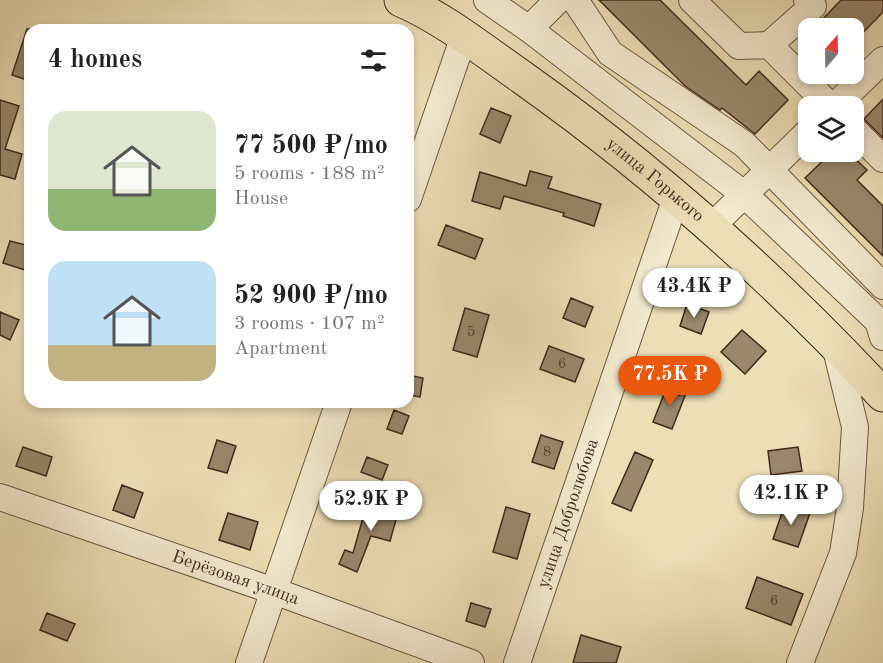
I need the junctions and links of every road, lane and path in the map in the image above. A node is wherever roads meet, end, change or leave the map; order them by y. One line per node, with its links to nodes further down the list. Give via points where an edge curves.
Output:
1 (401, 0): 8 (main road, улица Горького)
2 (487, 0): 7 (street)
3 (558, 0): 7 (street)
4 (575, 0): 16 (street, via 610,53 744,144)
5 (807, 0): 9 (street, via 813,6)
6 (704, 4): 9 (street, via 739,46)
7 (529, 29): 19 (street)
8 (464, 36): 17 (street); 18 (main road, улица Горького, via 577,116)
9 (769, 45): 11 (street)
10 (883, 60): 12 (street)
11 (823, 96)
12 (844, 96)
13 (864, 140): 15 (street)
14 (798, 142): 16 (street)
15 (883, 159)
16 (770, 170): 19 (street); 21 (street)
17 (414, 182)
18 (677, 195): 20 (main road, улица Горького); 30 (street, улица Добролюбова)
19 (745, 195): 20 (street); 22 (street, via 878,321)
20 (712, 226): 23 (main road, улица Горького)
21 (883, 286)
22 (883, 337)
23 (835, 345): 24 (main road, улица Горького); 31 (street, via 855,427 851,496 843,553)
24 (883, 395)
25 (337, 408): 27 (street)
26 (0, 497): 27 (street, Берёзовая улица)
27 (274, 591): 28 (street); 29 (street, Берёзовая улица)
28 (249, 663)
29 (471, 663)
30 (517, 663)
31 (800, 663)

